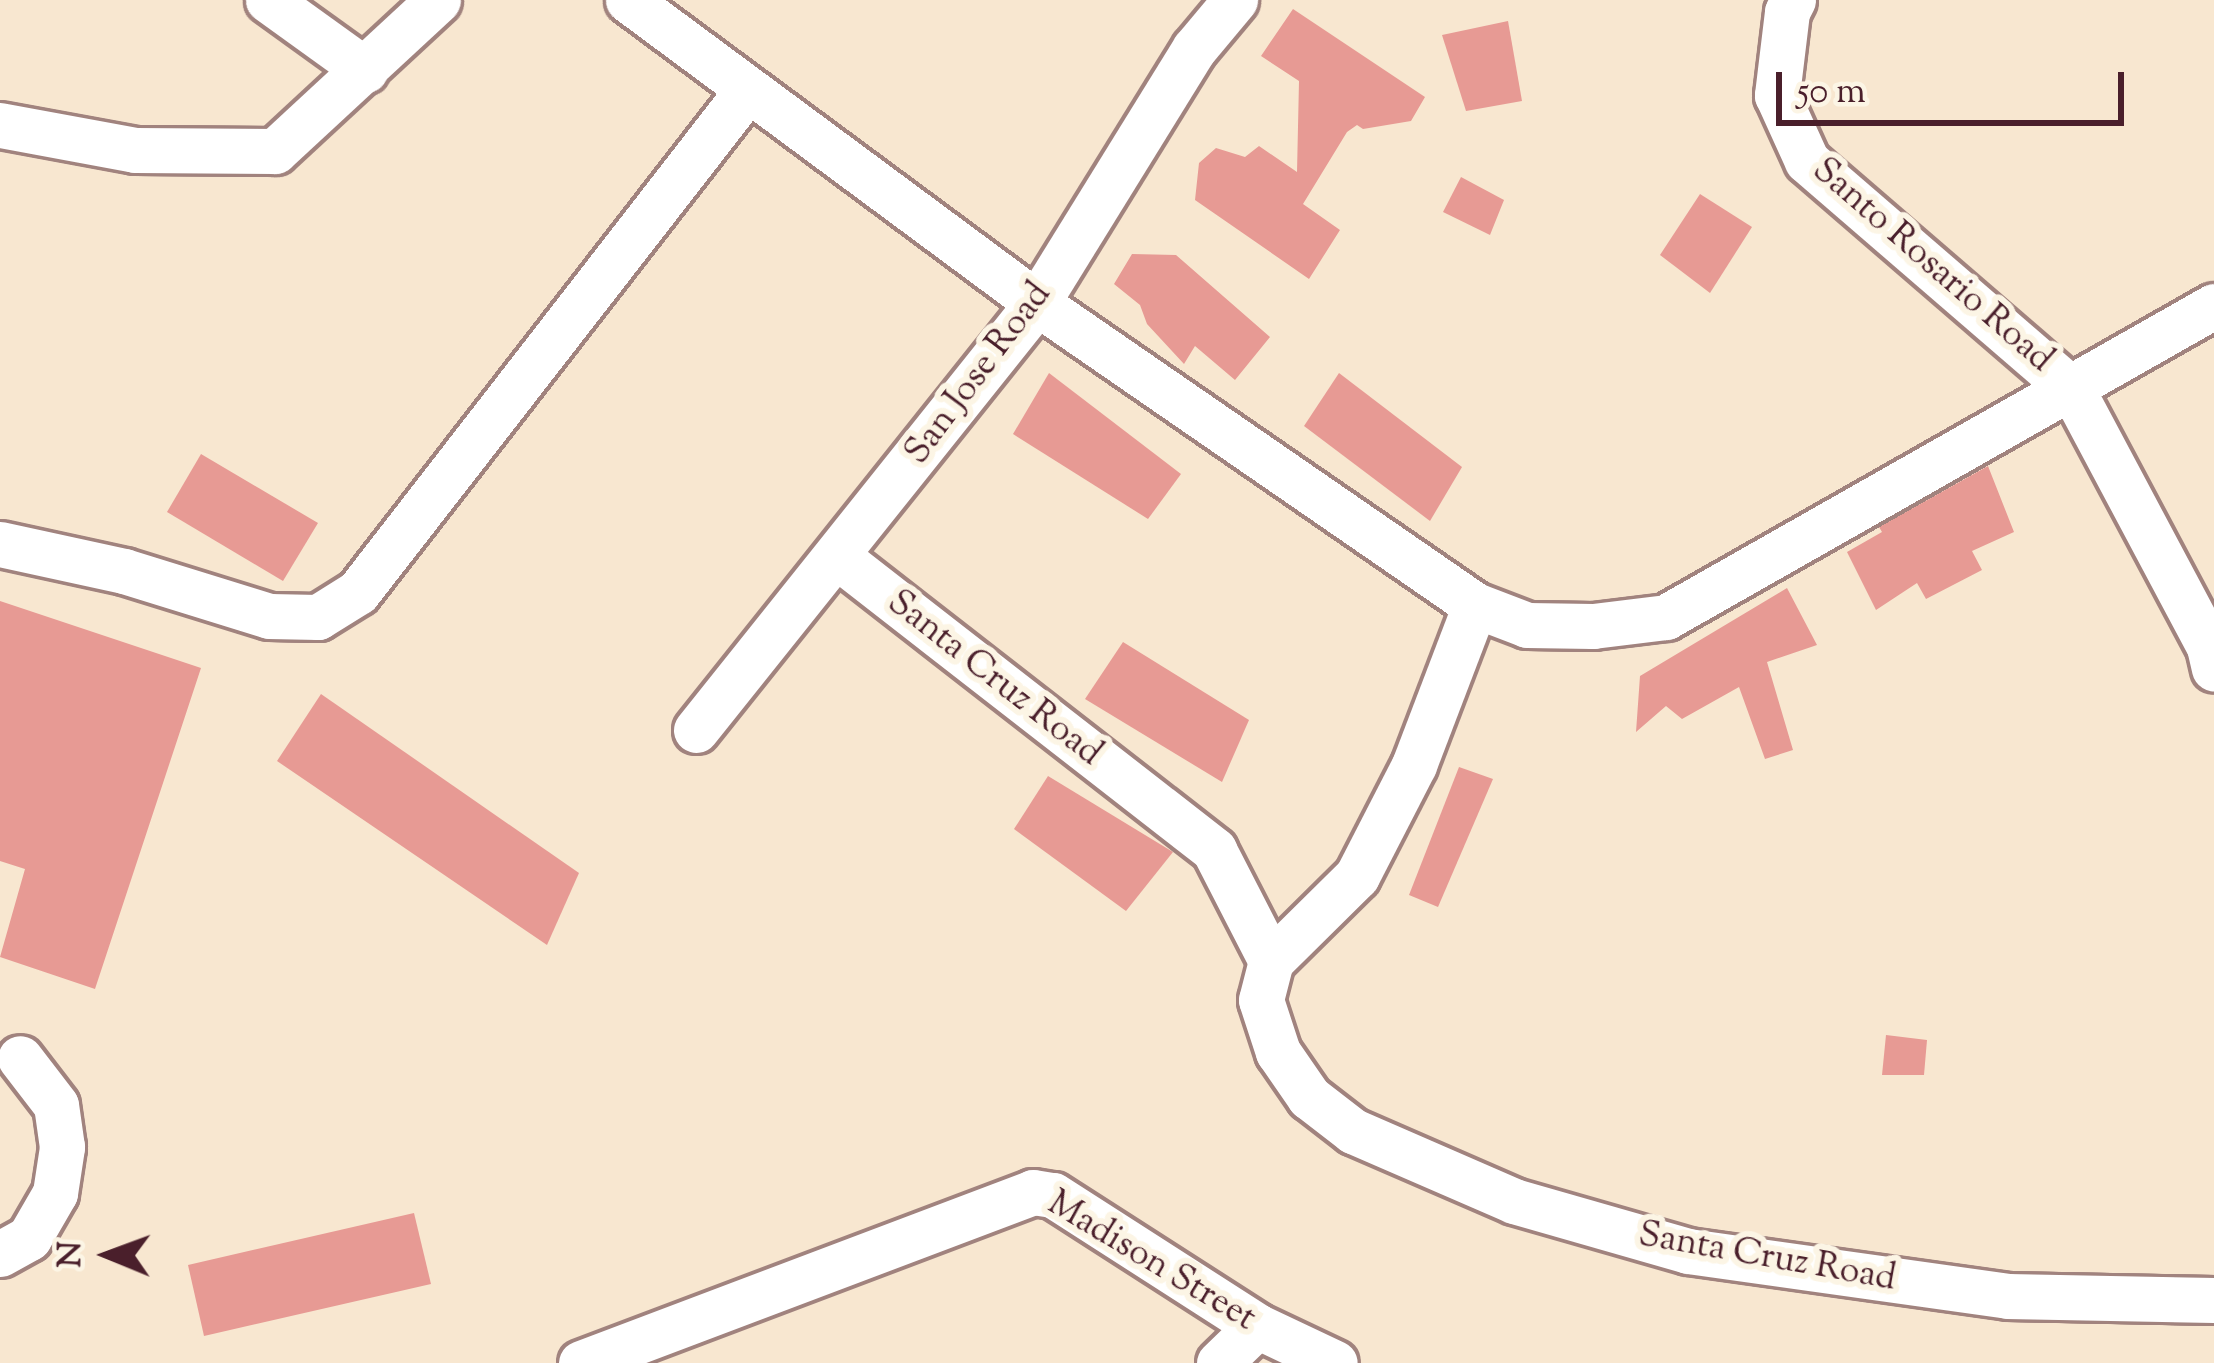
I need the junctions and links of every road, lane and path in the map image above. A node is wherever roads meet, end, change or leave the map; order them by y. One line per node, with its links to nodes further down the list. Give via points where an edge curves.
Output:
1 (268, 0): 6 (street)
2 (438, 0): 6 (street)
3 (628, 0): 7 (street)
4 (1235, 0): 9 (street, San Jose Road, via 1194,49)
5 (1793, 0): 11 (street, Santo Rosario Road, via 1777,95 1807,161)
6 (364, 70): 8 (street, via 275,151 134,150)
7 (746, 92): 9 (street); 12 (street, via 358,592 318,617 269,616)
8 (0, 125)
9 (1037, 302): 13 (street, San Jose Road); 14 (street)
10 (2214, 306): 11 (street)
11 (2073, 391): 14 (street, via 1666,617 1527,625); 15 (street)
12 (0, 544)
13 (838, 556): 16 (street, San Jose Road); 17 (street, Santa Cruz Road, via 1214,850)
14 (1475, 605): 17 (street, via 1414,765 1357,876)
15 (2214, 668)
16 (696, 730)
17 (1270, 962): 20 (street, Santa Cruz Road, via 1261,1000 1278,1052 1309,1097 1353,1131 1514,1201 1688,1251 2007,1297)
18 (20, 1058): 19 (street, via 56,1105 62,1147 55,1192 29,1238)
19 (0, 1254)
20 (2214, 1300)
21 (1257, 1326): 22 (street, Madison Street, via 1053,1195 1033,1192); 23 (street); 24 (street, Madison Street)
22 (581, 1363)
23 (1219, 1363)
24 (1335, 1363)

